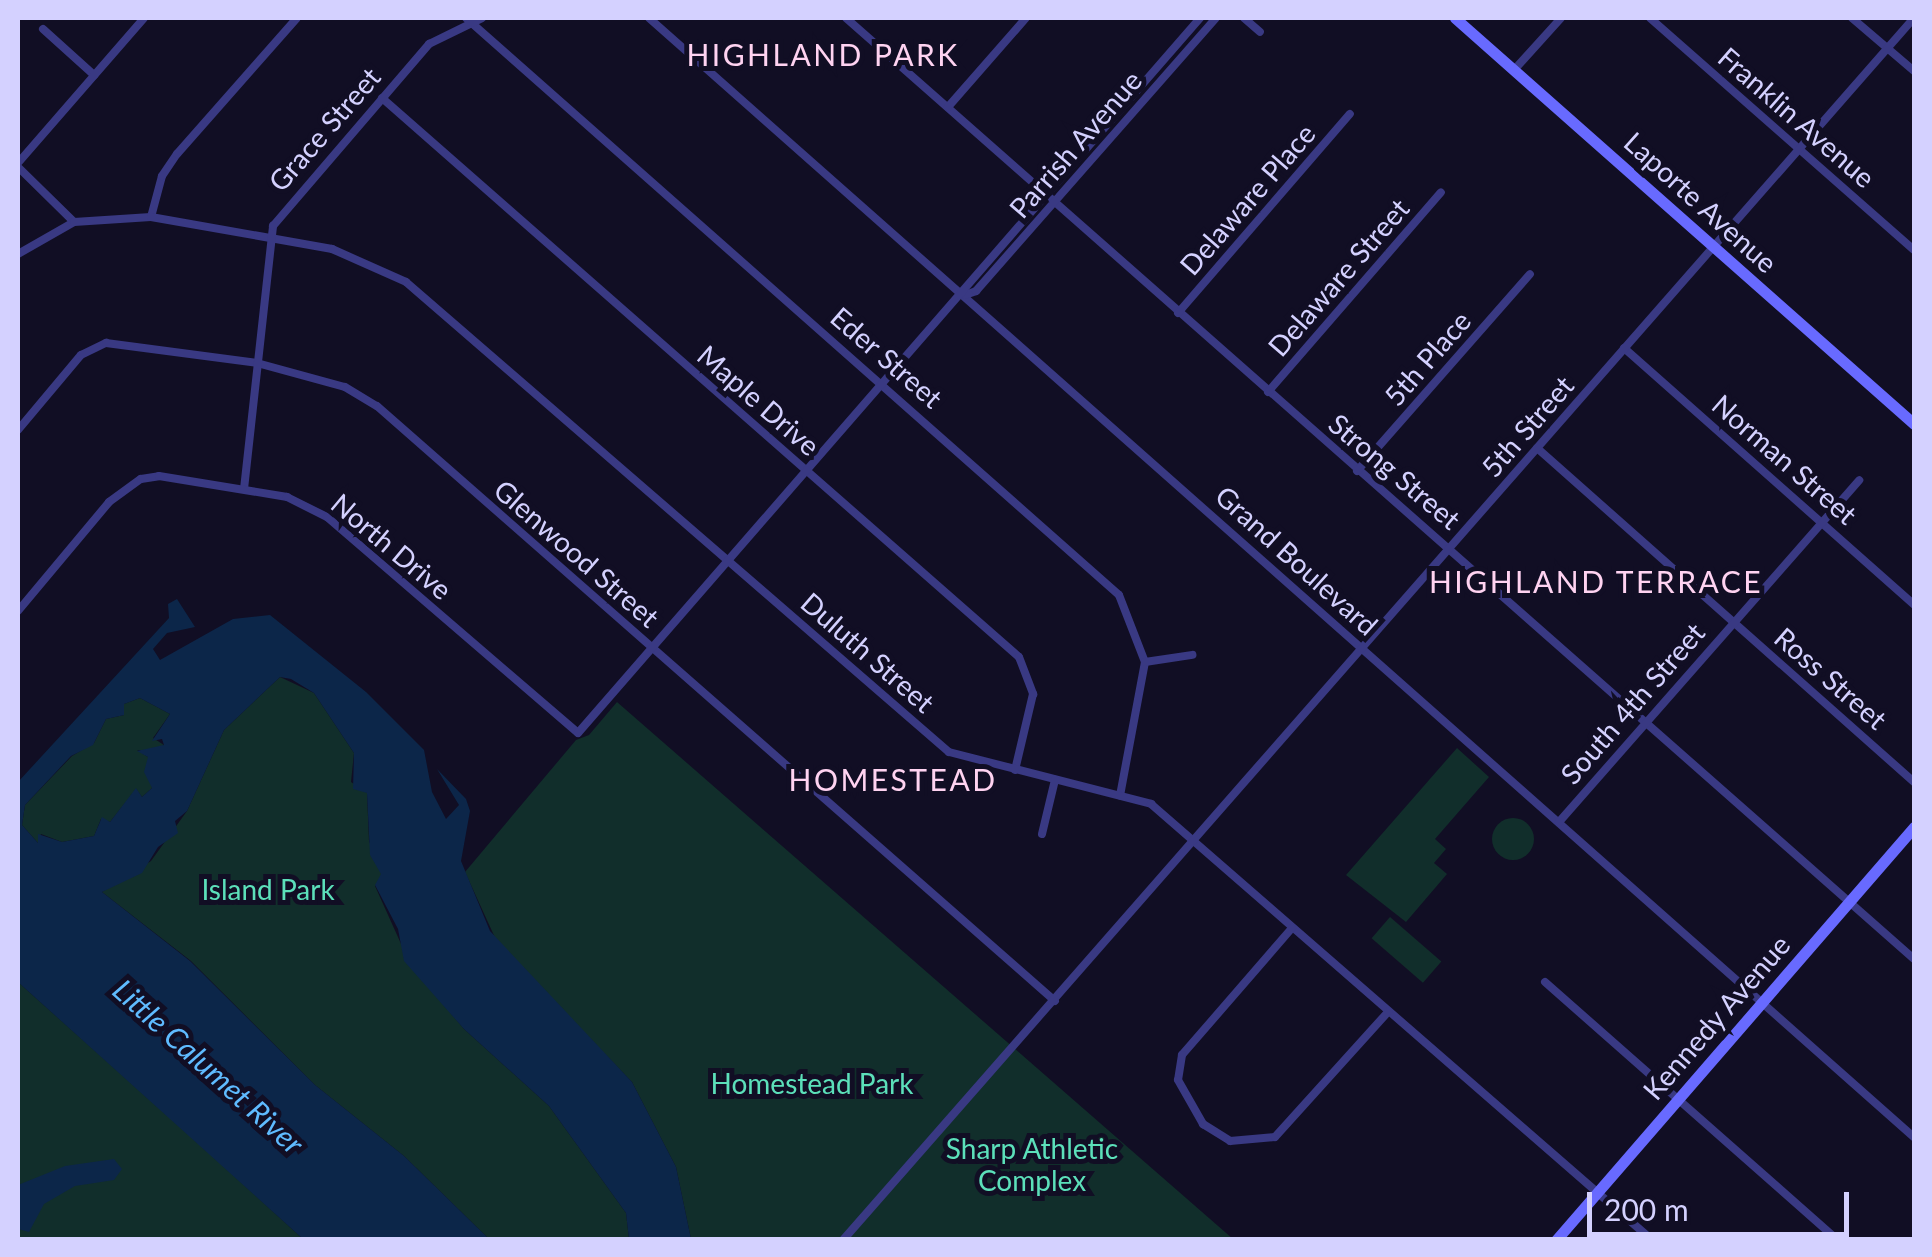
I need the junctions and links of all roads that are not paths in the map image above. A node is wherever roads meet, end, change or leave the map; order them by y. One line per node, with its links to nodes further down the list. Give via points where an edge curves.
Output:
1 (144, 18): 21 (street)
2 (297, 18): 30 (street, via 177,154 162,176)
3 (482, 18): 15 (street, Grace Street)
4 (649, 18): 37 (street, Grand Boulevard)
5 (848, 18): 23 (street, Strong Street)
6 (1026, 18): 23 (street)
7 (1200, 18): 28 (street, Parrish Avenue)
8 (1216, 18): 29 (street, Parrish Avenue)
9 (1244, 18): 17 (street)
10 (1455, 18): 19 (street, Laporte Avenue)
11 (1561, 18): 19 (street)
12 (1650, 18): 25 (street, Franklin Avenue)
13 (1852, 18): 18 (street)
14 (1914, 18): 18 (street, 5th Street)
15 (469, 20): 22 (street, Grace Street, via 428,44); 41 (street, Eder Street)
16 (43, 29): 21 (street)
17 (1260, 32)
18 (1888, 48): 20 (street); 25 (street, 5th Street)
19 (1514, 70): 33 (street, Laporte Avenue)
20 (1914, 71)
21 (94, 74): 26 (street)
22 (382, 98): 32 (street, Grace Street, via 278,216); 47 (street, Maple Drive)
23 (948, 108): 28 (street, Strong Street)
24 (1350, 114): 38 (street, Delaware Place)
25 (1799, 149): 33 (street, 5th Street); 34 (street, Franklin Avenue)
26 (18, 165): 31 (street)
27 (1442, 192): 42 (street, Delaware Street)
28 (1046, 194): 29 (street, Strong Street); 37 (street, Parrish Avenue)
29 (1054, 203): 37 (street, Parrish Avenue); 38 (street, Strong Street)
30 (151, 218): 31 (street, Duluth Street); 32 (street, Duluth Street)
31 (74, 222): 35 (street, Duluth Street)
32 (270, 237): 40 (street, Grace Street); 52 (street, Duluth Street, via 366,261 437,302)
33 (1714, 246): 39 (street, 5th Street); 43 (street, Laporte Avenue)
34 (1914, 250)
35 (18, 254)
36 (1530, 274): 46 (street, 5th Place)
37 (965, 296): 41 (street, Parrish Avenue); 56 (street, Grand Boulevard)
38 (1178, 312): 42 (street, Strong Street)
39 (1624, 348): 45 (street, 5th Street); 50 (street, Norman Street)
40 (257, 363): 44 (street, Glenwood Street, via 106,343 81,355); 49 (street, Grace Street); 57 (street, Glenwood Street, via 314,374 377,406)
41 (886, 386): 47 (street, Parrish Avenue); 59 (street, Eder Street, via 1096,570 1119,595)
42 (1268, 392): 46 (street, Strong Street)
43 (1914, 423)
44 (18, 430)
45 (1538, 448): 51 (street, 5th Street); 55 (street, Ross Street)
46 (1357, 471): 51 (street, Strong Street)
47 (808, 474): 52 (street, Parrish Avenue); 62 (street, Maple Drive, via 1025,664 1032,694)
48 (1859, 480): 50 (street, South 4th Street)
49 (244, 489): 54 (street, North Drive, via 158,476 140,480 109,502); 61 (street, North Drive, via 287,498 327,517)
50 (1820, 521): 53 (street, Norman Street); 55 (street, South 4th Street)
51 (1451, 548): 56 (street, 5th Street); 60 (street, Strong Street)
52 (732, 562): 57 (street, Parrish Avenue); 62 (street, Duluth Street, via 949,752)
53 (1914, 605)
54 (18, 612)
55 (1733, 622): 60 (street, South 4th Street); 64 (street, Ross Street)
56 (1362, 649): 66 (street, Grand Boulevard); 69 (street, 5th Street)
57 (654, 651): 61 (street, Parrish Avenue); 74 (street, Glenwood Street)
58 (1192, 654): 59 (street)
59 (1145, 662): 65 (street)
60 (1646, 721): 66 (street, South 4th Street); 70 (street, Strong Street)
61 (578, 732)
62 (1015, 770): 63 (street, Duluth Street)
63 (1055, 780): 65 (street, Duluth Street); 68 (street)
64 (1914, 782)
65 (1120, 796): 69 (street, Duluth Street, via 1151,804)
66 (1558, 822): 75 (street, Grand Boulevard)
67 (1914, 827): 70 (street, Kennedy Avenue)
68 (1042, 834)
69 (1195, 842): 71 (street, Duluth Street); 74 (street, 5th Street)
70 (1850, 902): 72 (street, Strong Street); 75 (street, Kennedy Avenue)
71 (1292, 928): 76 (street, Duluth Street); 76 (street, via 1182,1055 1178,1080 1203,1124 1230,1141 1275,1137)
72 (1914, 960)
73 (1546, 982): 77 (street)
74 (1055, 1000): 80 (street, 5th Street)
75 (1762, 1002): 77 (street, Kennedy Avenue); 78 (street, Grand Boulevard)
76 (1388, 1012): 79 (street, Duluth Street)
77 (1679, 1098): 79 (street, Kennedy Avenue); 83 (street)
78 (1914, 1137)
79 (1596, 1193): 81 (street, Kennedy Avenue); 82 (street, Duluth Street)
80 (842, 1240)
81 (1556, 1240)
82 (1652, 1240)
83 (1838, 1240)

